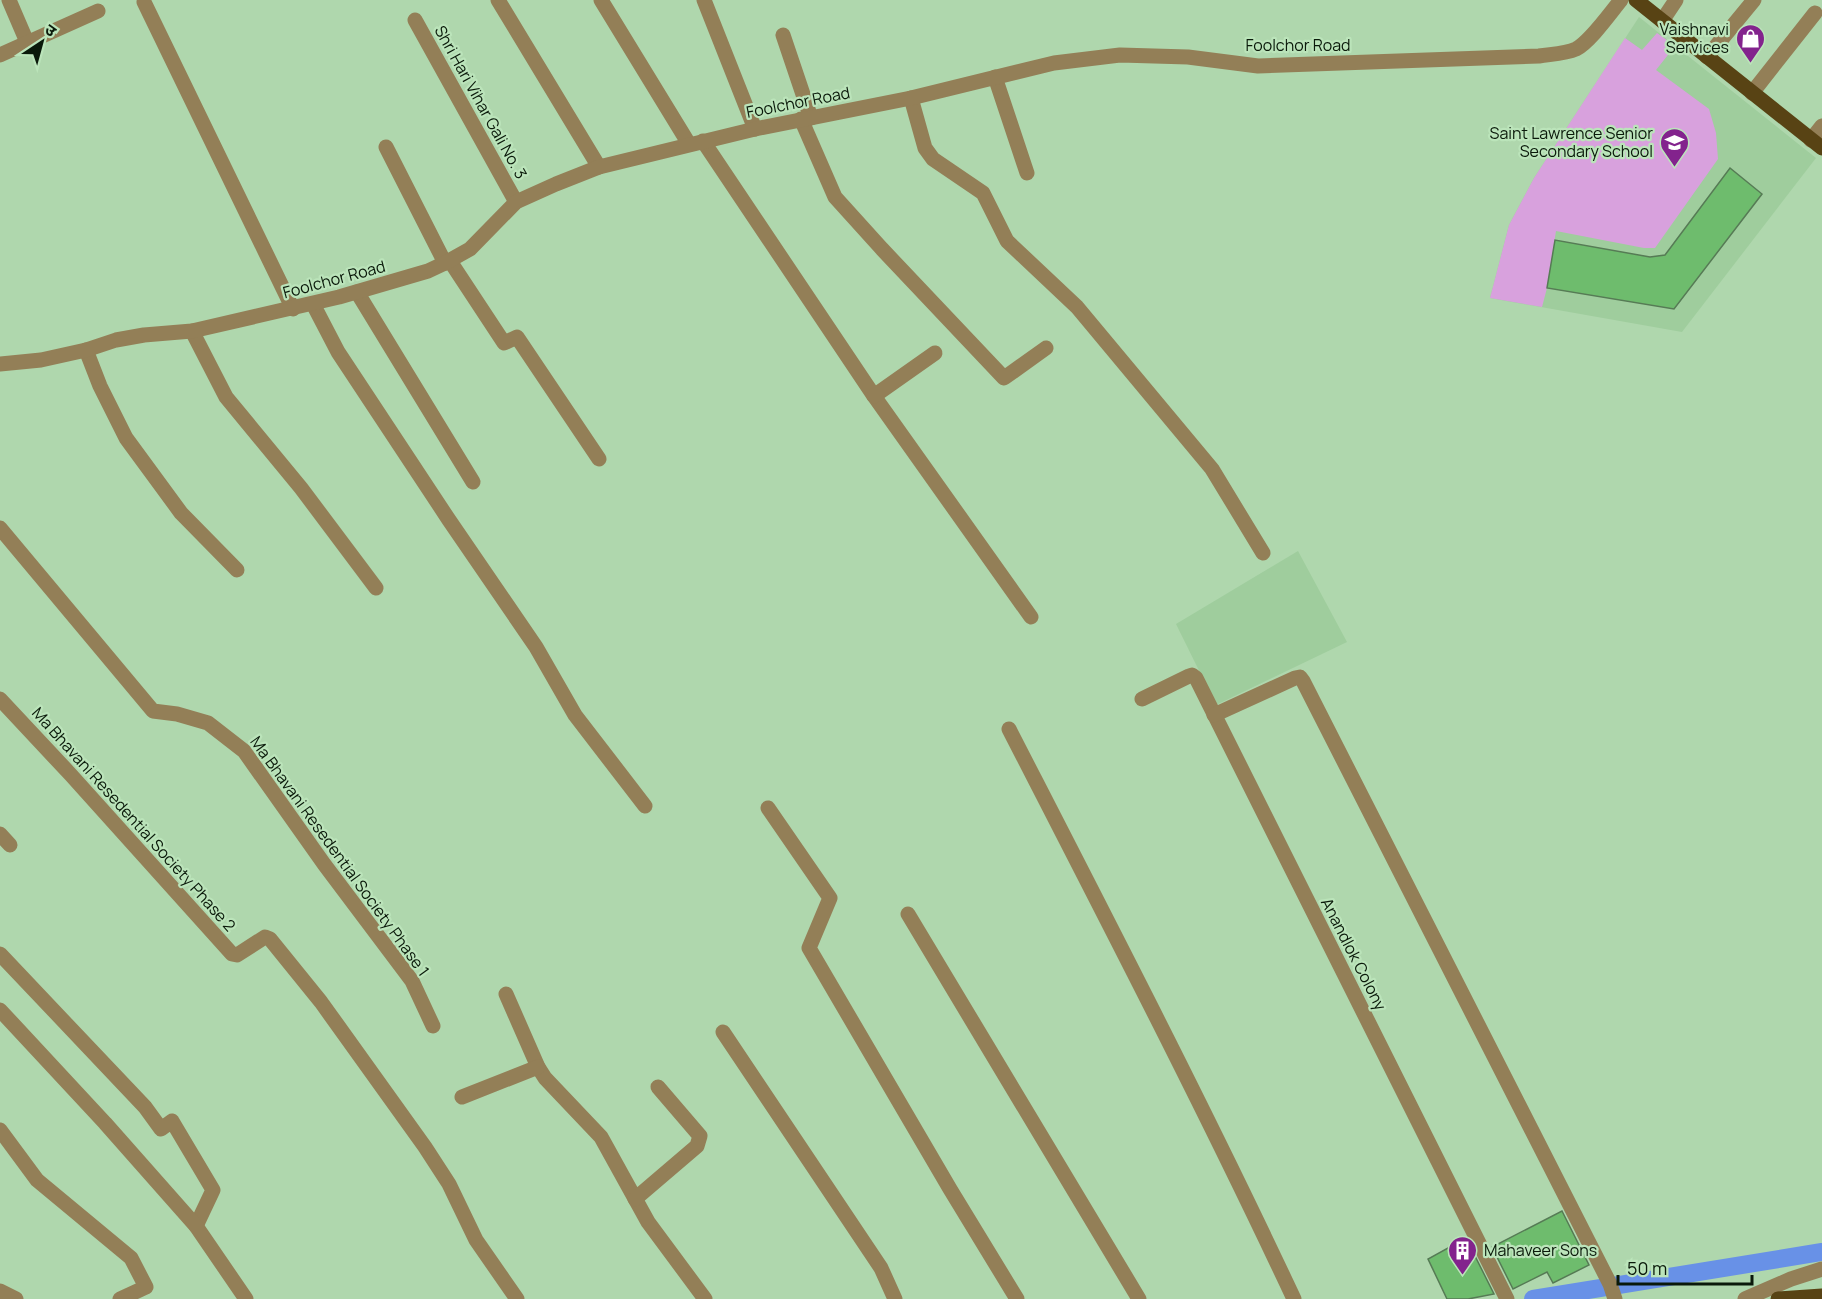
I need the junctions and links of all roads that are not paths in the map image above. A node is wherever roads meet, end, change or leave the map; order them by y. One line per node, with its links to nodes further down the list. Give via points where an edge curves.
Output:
1 (9, 0): 15 (street)
2 (498, 0): 27 (street)
3 (601, 0): 24 (street)
4 (704, 0): 23 (street)
5 (1621, 0): 18 (street, Foolchor Road, via 1586,41 1564,53 1258,66 1188,57 1120,55 1054,63)
6 (1636, 0): 13 (main road)
7 (1676, 0): 13 (street)
8 (1754, 0): 17 (street)
9 (144, 2): 33 (street)
10 (98, 11): 15 (street)
11 (1815, 13): 19 (street)
12 (415, 20): 29 (street, Shri Hari Vihar Gali No. 3)
13 (1662, 21): 17 (main road)
14 (783, 35): 21 (street)
15 (27, 42): 16 (street)
16 (0, 55)
17 (1707, 57): 19 (main road)
18 (995, 77): 20 (street, Foolchor Road); 28 (street)
19 (1752, 93): 25 (main road)
20 (911, 98): 21 (street, Foolchor Road); 43 (street, via 925,148 933,159 983,193 1007,242 1077,307 1212,469)
21 (806, 119): 23 (street, Foolchor Road); 35 (street, via 835,197 1004,378)
22 (1822, 126): 25 (street)
23 (754, 129): 24 (street, Foolchor Road)
24 (696, 142): 27 (street, Foolchor Road); 39 (street)
25 (1816, 144)
26 (386, 147): 30 (street)
27 (598, 167): 29 (street, Foolchor Road)
28 (1027, 173)
29 (516, 202): 30 (street, Foolchor Road, via 470,249)
30 (448, 262): 31 (street, Foolchor Road); 40 (street, via 504,343 517,337)
31 (357, 292): 32 (street, Foolchor Road); 41 (street)
32 (313, 304): 33 (street, Foolchor Road); 51 (street, via 338,352 536,647 575,715)
33 (293, 309): 34 (street, Foolchor Road)
34 (192, 331): 36 (street, Foolchor Road, via 126,338); 45 (street, via 226,397)
35 (1046, 348)
36 (86, 350): 38 (street, Foolchor Road); 44 (street, via 126,438 181,513)
37 (935, 353): 39 (street)
38 (0, 364)
39 (874, 396): 46 (street)
40 (599, 459)
41 (473, 482)
42 (0, 528): 57 (street, Ma Bhavani Resedential Society Phase 1, via 153,711 208,723 244,751 412,981)
43 (1263, 553)
44 (237, 570)
45 (376, 588)
46 (1031, 616)
47 (0, 699): 72 (street, Ma Bhavani Resedential Society Phase 2, via 232,954 237,955 265,937 270,939 321,1002 425,1147 449,1184 476,1240)
48 (1142, 699): 49 (street, Anandlok Colony, via 1192,675)
49 (1214, 715): 67 (street, via 1295,678 1303,681); 78 (street, Anandlok Colony)
50 (1009, 729): 77 (street, via 1132,968)
51 (645, 806)
52 (768, 808): 75 (street, via 830,898 809,948)
53 (908, 914): 76 (street)
54 (0, 954): 64 (street, via 145,1107 161,1129 172,1121 213,1190)
55 (506, 994): 59 (street)
56 (0, 1010): 64 (street)
57 (433, 1026)
58 (723, 1032): 74 (street, via 881,1268)
59 (538, 1067): 61 (street); 63 (street, via 601,1137)
60 (658, 1088): 63 (street, via 700,1136 696,1146)
61 (462, 1097)
62 (0, 1130): 70 (street, via 37,1179 131,1258 146,1287)
63 (635, 1199): 73 (street)
64 (196, 1226): 71 (street)
65 (1822, 1269): 79 (street)
66 (0, 1291): 69 (street)
67 (1612, 1291)
68 (1822, 1296): 80 (main road)
69 (16, 1299)
70 (120, 1299)
71 (246, 1299)
72 (517, 1299)
73 (705, 1299)
74 (895, 1299)
75 (1017, 1299)
76 (1139, 1299)
77 (1294, 1299)
78 (1507, 1299)
79 (1745, 1299)
80 (1778, 1299)

